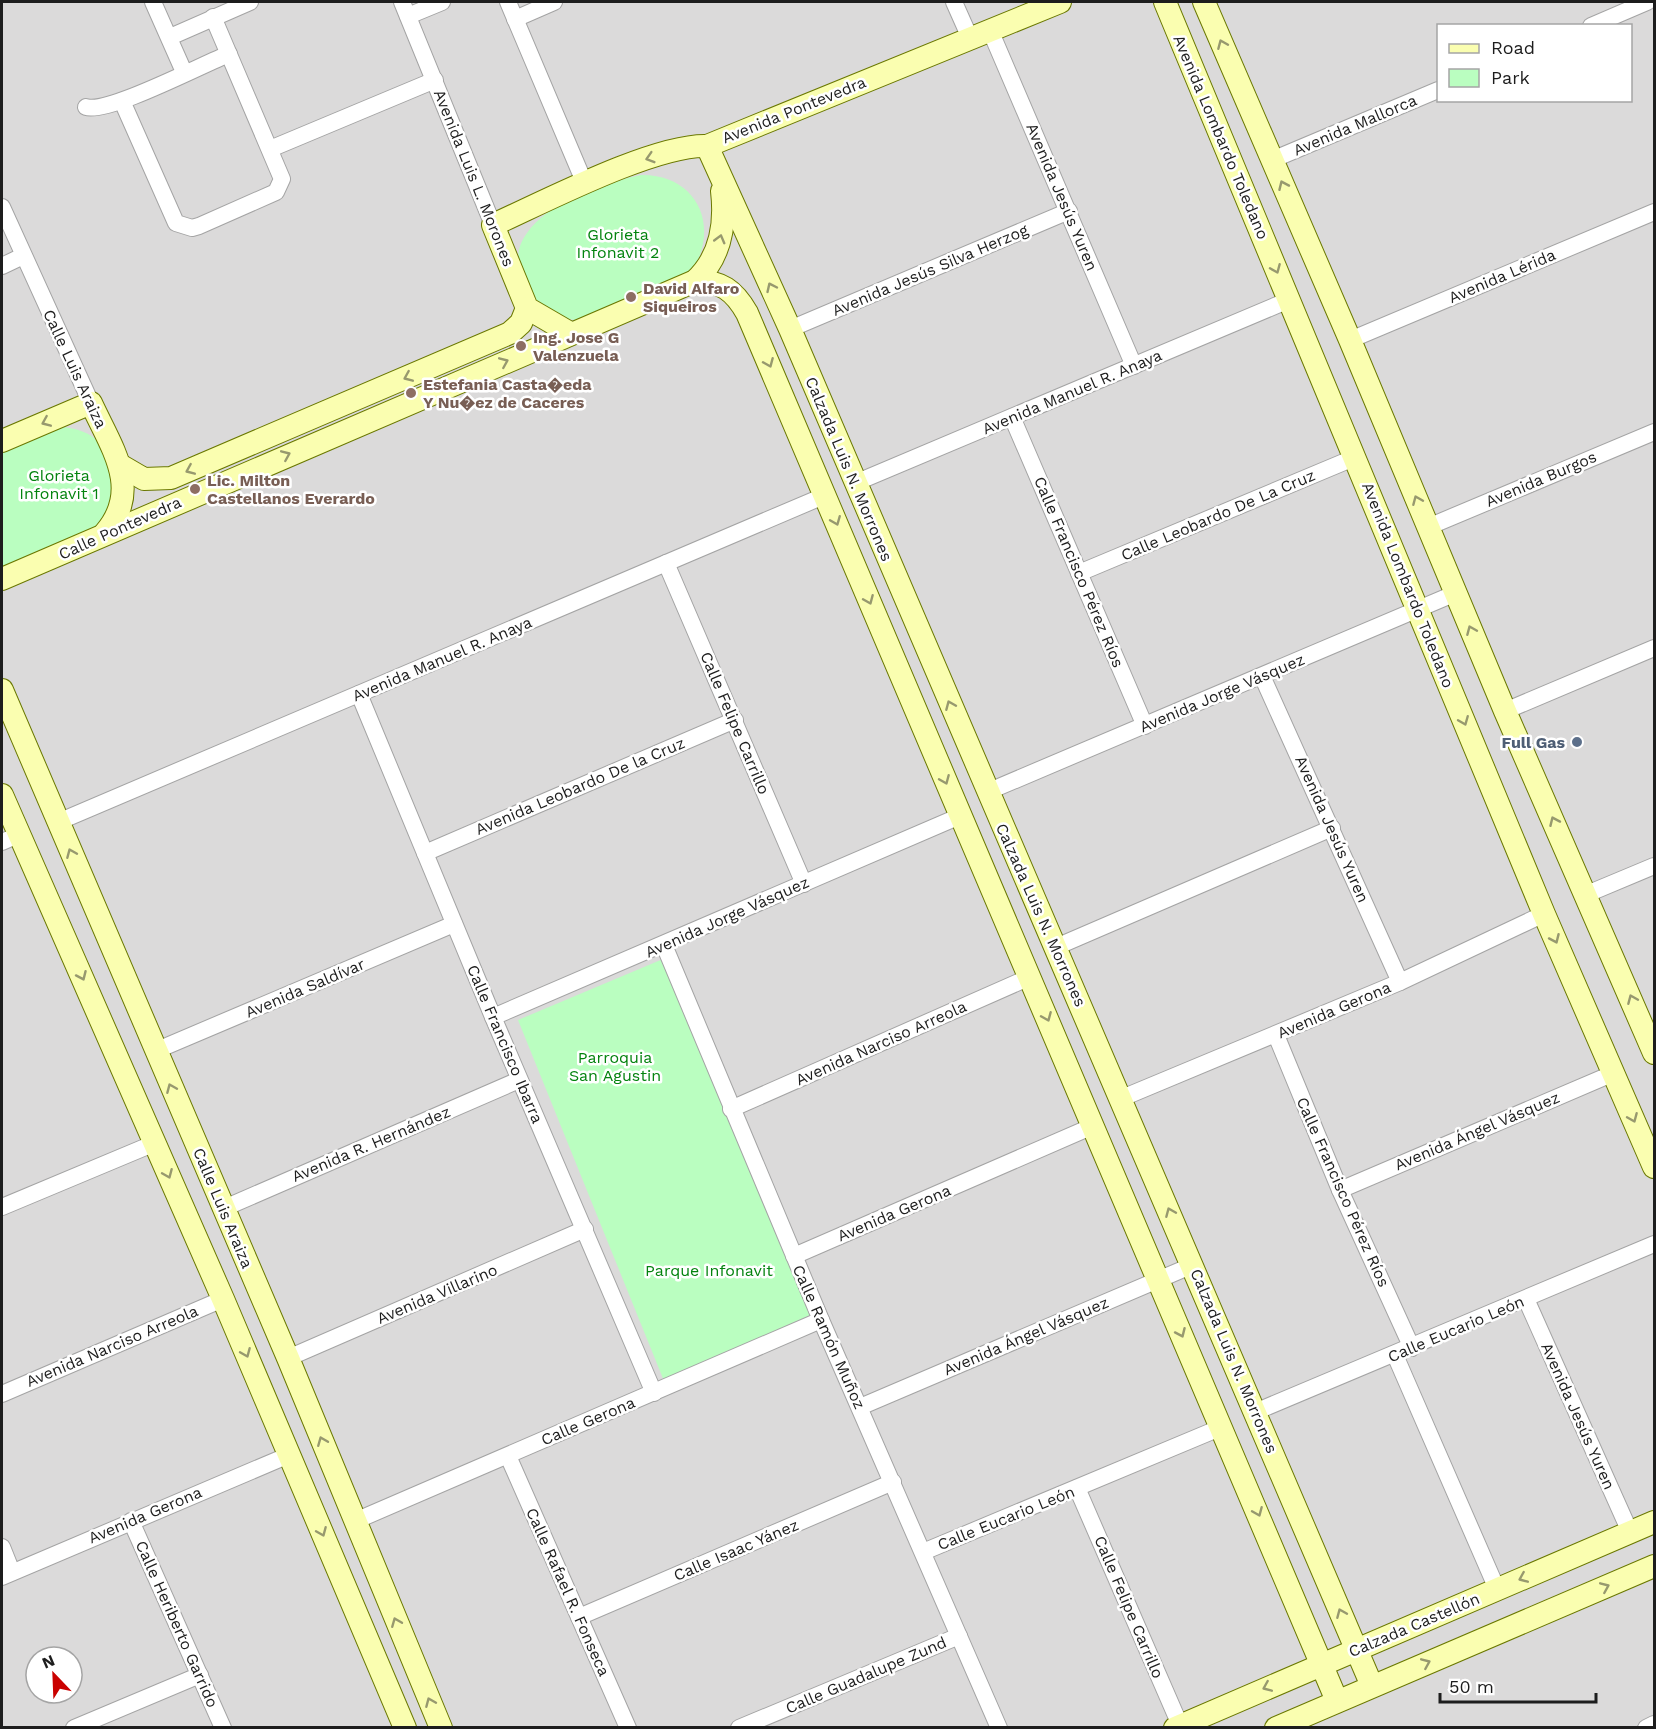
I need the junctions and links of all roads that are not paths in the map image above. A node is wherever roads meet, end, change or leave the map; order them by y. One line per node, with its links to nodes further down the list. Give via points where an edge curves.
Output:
1 (153, 2): 16 (street)
2 (250, 2): 12 (street)
3 (442, 2): 11 (street)
4 (508, 2): 13 (street)
5 (954, 2): 15 (street, Avenida Jesús Yuren)
6 (1060, 2): 15 (street, Avenida Pontevedra)
7 (1164, 2): 35 (street, Avenida Lombardo Toledano, one-way to 35)
8 (1204, 2): 25 (street, one-way to 8)
9 (1647, 2): 14 (street)
10 (547, 3): 13 (street)
11 (405, 9): 19 (street, Avenida Luis L. Morones)
12 (213, 17): 16 (street); 17 (street)
13 (515, 19): 27 (street)
14 (1596, 24)
15 (980, 34): 23 (street, Avenida Pontevedra); 29 (street, Avenida Jesús Yuren)
16 (170, 37): 18 (street)
17 (229, 54): 18 (street); 24 (street)
18 (184, 72): 21 (street)
19 (435, 80): 24 (street); 31 (street, Avenida Luis L. Morones)
20 (1437, 90): 25 (street, Avenida Mallorca)
21 (122, 101): 22 (street); 24 (street, via 171,217 182,226 199,226 276,192 282,179)
22 (86, 107)
23 (707, 146): 26 (street, Calzada Luis N. Morrones); 27 (street, Avenida Pontevedra, one-way to 27, via 692,146 642,161)
24 (270, 149)
25 (1272, 160): 39 (street, one-way to 25)
26 (720, 175): 34 (street, one-way to 26, via 708,269 723,228); 37 (street, Calzada Luis N. Morrones, one-way to 26)
27 (585, 184): 31 (street, Avenida Pontevedra)
28 (2, 207): 32 (street, Calle Luis Araiza)
29 (1069, 212): 37 (street, Avenida Jesús Silva Herzog); 40 (street, Avenida Jesús Yuren)
30 (1654, 212): 39 (street, Avenida Lérida)
31 (493, 225): 36 (street, Avenida Luis L. Morones)
32 (23, 256): 33 (street); 41 (street, Calle Luis Araiza)
33 (2, 266)
34 (695, 280): 38 (street, Calle Pontevedra); 48 (street, Calzada Luis N. Morrones, one-way to 48, via 729,288 741,302)
35 (1289, 300): 40 (street, Avenida Manuel R. Anaya); 45 (street, Avenida Lombardo Toledano)
36 (527, 308): 38 (street); 46 (street, Calle Pontevedra, one-way to 46, via 521,323 510,333 171,478 144,479)
37 (790, 329): 47 (street, Calzada Luis N. Morrones)
38 (570, 333): 50 (street, Calle Pontevedra, one-way to 38)
39 (1350, 340): 49 (street, one-way to 39)
40 (1134, 366): 42 (street, Avenida Manuel R. Anaya)
41 (91, 403): 44 (street, one-way to 44); 46 (street, Calle Luis Araiza)
42 (1012, 417): 47 (street, Avenida Manuel R. Anaya); 54 (street, Calle Francisco Pérez Ríos)
43 (1654, 432): 49 (street, Avenida Burgos)
44 (2, 441)
45 (1356, 458): 54 (street, Calle Leobardo De La Cruz); 57 (street, Avenida Lombardo Toledano)
46 (120, 465): 50 (street, Calle Luis Araiza, via 123,501 116,520)
47 (855, 483): 51 (street, Calzada Luis N. Morrones)
48 (825, 495): 52 (street, Calzada Luis N. Morrones, one-way to 52); 53 (street, Avenida Manuel R. Anaya)
49 (1428, 527): 56 (street)
50 (105, 532): 55 (street, Calle Pontevedra)
51 (876, 534): 52 (street); 65 (street, Calzada Luis N. Morrones, one-way to 51)
52 (847, 546): 67 (street, Calzada Luis N. Morrones, one-way to 67)
53 (666, 563): 61 (street, Avenida Manuel R. Anaya); 63 (street, Calle Felipe Carrillo)
54 (1079, 573): 64 (street, Calle Francisco Pérez Ríos)
55 (2, 579)
56 (1456, 593): 57 (street, Avenida Jorge Vásquez); 62 (street, one-way to 56)
57 (1417, 608): 59 (street, Avenida Jorge Vásquez); 76 (street, Avenida Lombardo Toledano, one-way to 76)
58 (1654, 648): 62 (street)
59 (1262, 676): 64 (street, Avenida Jorge Vásquez); 69 (street, Avenida Jesús Yuren)
60 (2, 690): 68 (street, Calle Luis Araiza)
61 (359, 694): 68 (street, Avenida Manuel R. Anaya); 71 (street, Calle Francisco Ibarra)
62 (1505, 711): 74 (street, one-way to 62)
63 (735, 720): 71 (street, Avenida Leobardo De la Cruz); 73 (street, Calle Felipe Carrillo)
64 (1145, 726): 65 (street, Avenida Jorge Vásquez)
65 (987, 792): 80 (street, Calzada Luis N. Morrones)
66 (2, 795): 70 (street)
67 (960, 816): 73 (street, Avenida Jorge Vásquez); 81 (street, Calzada Luis N. Morrones)
68 (58, 822): 75 (street, Calle Luis Araiza, one-way to 68)
69 (1332, 828): 80 (street); 82 (street, Avenida Jesús Yuren)
70 (10, 838): 77 (street)
71 (425, 853): 78 (street, Calle Francisco Ibarra)
72 (1654, 866): 74 (street)
73 (804, 884): 79 (street, Avenida Jorge Vásquez)
74 (1587, 894): 86 (street, one-way to 74)
75 (93, 906): 77 (street); 85 (street, Calle Luis Araiza)
76 (1544, 915): 82 (street, Avenida Gerona); 87 (street, Avenida Lombardo Toledano, one-way to 87)
77 (58, 923): 92 (street, one-way to 92)
78 (454, 924): 83 (street, Calle Francisco Ibarra); 85 (street, Avenida Saldívar)
79 (664, 945): 83 (street, Avenida Jorge Vásquez); 90 (street, Calle Ramón Muñoz)
80 (1056, 947): 89 (street, Calzada Luis N. Morrones)
81 (1030, 977): 90 (street, Avenida Narciso Arreola); 91 (street, Calzada Luis N. Morrones, one-way to 91)
82 (1400, 982): 84 (street, Avenida Gerona)
83 (493, 1017): 88 (street, Calle Francisco Ibarra)
84 (1275, 1035): 89 (street, Avenida Gerona); 94 (street, Calle Francisco Pérez Ríos)
85 (155, 1051): 96 (street, Calle Luis Araiza, one-way to 85)
86 (1654, 1053)
87 (1614, 1073): 93 (street, Avenida Lombardo Toledano, one-way to 93); 94 (street, Avenida Ángel Vásquez)
88 (519, 1080): 96 (street, Avenida R. Hernández); 97 (street, Calle Francisco Ibarra)
89 (1122, 1098): 100 (street, Calzada Luis N. Morrones, one-way to 89)
90 (731, 1109): 99 (street, Calle Ramón Muñoz)
91 (1093, 1126): 99 (street, Avenida Gerona); 101 (street, Calzada Luis N. Morrones)
92 (155, 1143): 95 (street); 102 (street, one-way to 102)
93 (1654, 1167)
94 (1340, 1190): 105 (street, Calle Francisco Pérez Ríos)
95 (2, 1207)
96 (222, 1209): 107 (street, Calle Luis Araiza)
97 (585, 1229): 107 (street, Avenida Villarino); 108 (street, Calle Francisco Ibarra)
98 (1654, 1244): 103 (street, Calle Eucario León)
99 (794, 1256): 104 (street, Calle Ramón Muñoz)
100 (1193, 1266): 101 (street, Avenida Ángel Vásquez); 111 (street, Calzada Luis N. Morrones)
101 (1158, 1280): 110 (street, Avenida Ángel Vásquez); 112 (street, Calzada Luis N. Morrones, one-way to 112)
102 (223, 1299): 109 (street, Avenida Narciso Arreola); 113 (street, one-way to 113)
103 (1526, 1299): 105 (street, Calle Eucario León); 120 (street, Avenida Jesús Yuren)
104 (821, 1320): 108 (street, Calle Gerona); 110 (street, Calle Ramón Muñoz)
105 (1412, 1348): 106 (street, Calle Eucario León)
106 (1395, 1355): 111 (street, Calle Eucario León); 125 (street)
107 (288, 1358): 118 (street, Calle Luis Araiza, one-way to 107)
108 (654, 1393): 114 (street, Calle Gerona)
109 (2, 1394)
110 (860, 1407): 115 (street, Calle Ramón Muñoz)
111 (1256, 1412): 128 (street, Calzada Luis N. Morrones, one-way to 111)
112 (1222, 1427): 116 (street, Calle Eucario León); 129 (street, Calzada Luis N. Morrones, one-way to 129)
113 (289, 1455): 117 (street, Avenida Gerona); 133 (street, one-way to 133)
114 (508, 1456): 118 (street, Calle Gerona); 126 (street, Calle Rafael R. Fonseca)
115 (893, 1482): 122 (street, Calle Ramón Muñoz); 126 (street, Calle Isaac Yánez)
116 (1077, 1488): 122 (street, Calle Eucario León); 136 (street, Calle Felipe Carrillo)
117 (131, 1521): 124 (street, Avenida Gerona); 130 (street, Calle Heriberto Garrido)
118 (355, 1521): 131 (street, Calle Luis Araiza, one-way to 118)
119 (1654, 1522): 120 (street, Calzada Castellón)
120 (1630, 1532): 125 (street, Calzada Castellón, one-way to 125)
121 (2, 1547): 124 (street)
122 (923, 1552): 127 (street, Calle Ramón Muñoz)
123 (1654, 1566): 132 (street, one-way to 123)
124 (7, 1575)
125 (1497, 1589): 128 (street, Calzada Castellón)
126 (579, 1617): 141 (street, Calle Rafael R. Fonseca)
127 (959, 1635): 142 (street, Calle Guadalupe Zund); 143 (street, Calle Ramón Muñoz)
128 (1356, 1650): 129 (street, Calzada Castellón); 132 (street, Calzada Luis N. Morrones)
129 (1321, 1664): 134 (street, Calzada Luis N. Morrones); 136 (street, Calzada Castellón, one-way to 136)
130 (200, 1675): 137 (street); 138 (street, Calle Heriberto Garrido)
131 (419, 1676): 133 (street); 140 (street, Calle Luis Araiza, one-way to 131)
132 (1372, 1686): 134 (street)
133 (389, 1689): 139 (street)
134 (1337, 1701): 144 (street)
135 (1654, 1724): 145 (street)
136 (1177, 1726)
137 (74, 1728)
138 (223, 1728)
139 (405, 1728)
140 (441, 1728)
141 (628, 1728)
142 (739, 1728)
143 (999, 1728)
144 (1276, 1728)
145 (1646, 1728)

